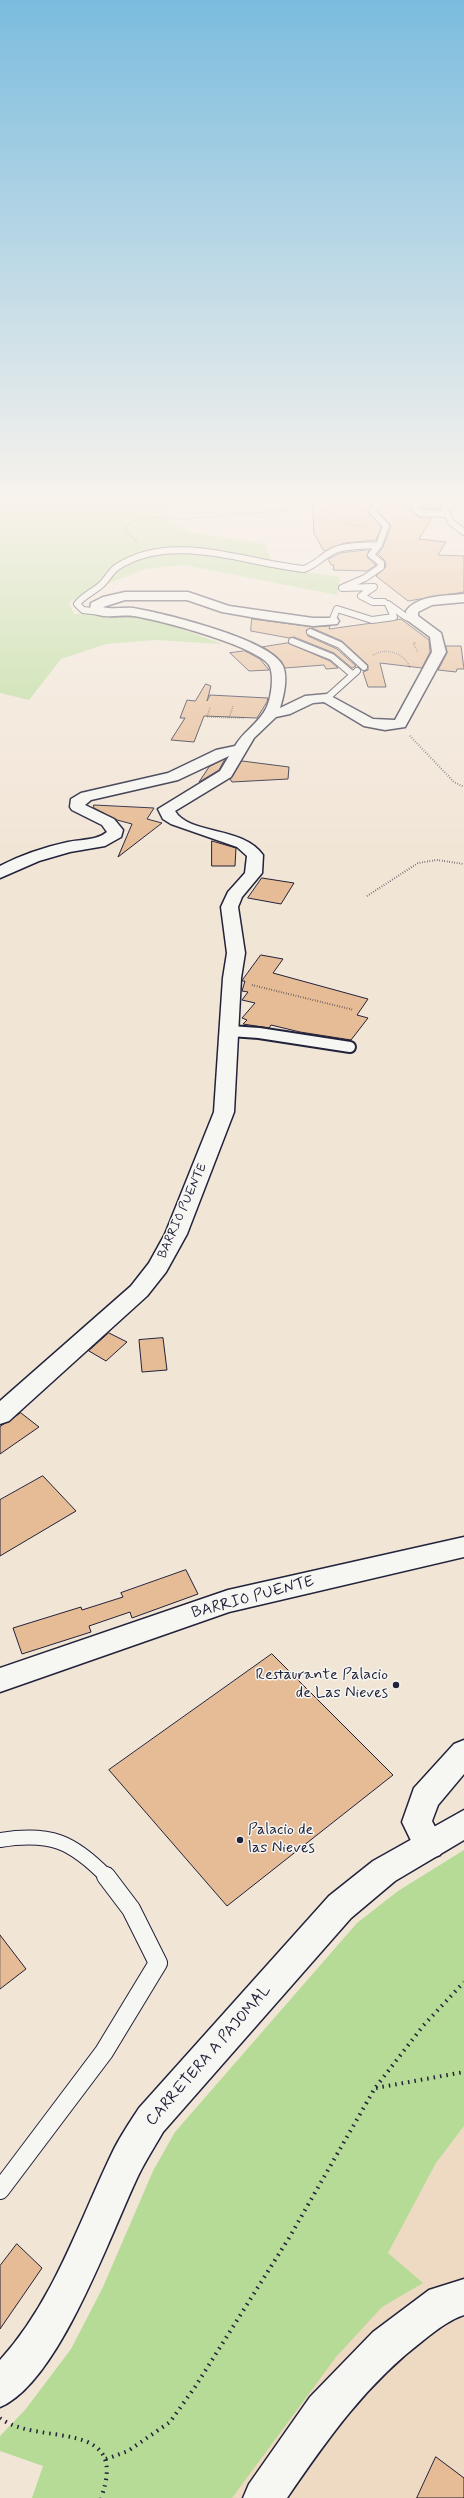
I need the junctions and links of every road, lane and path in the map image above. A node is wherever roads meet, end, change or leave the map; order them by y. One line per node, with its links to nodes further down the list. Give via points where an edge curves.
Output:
1 (152, 617): 18 (street, via 220,637 262,654 274,662 278,672 275,705)
2 (267, 617): 8 (street, via 312,622)
3 (335, 617): 8 (lane)
4 (360, 617): 5 (lane, via 370,620 388,620)
5 (394, 617)
6 (405, 617): 9 (lane)
7 (412, 617): 9 (street)
8 (332, 621)
9 (417, 621): 14 (street, via 436,636 439,642 439,652)
10 (310, 632): 12 (lane, via 337,642)
11 (292, 641): 13 (lane, via 332,657)
12 (367, 665): 13 (lane); 14 (path, via 377,651 397,654 407,659 412,672)
13 (352, 674): 15 (lane, via 337,692)
14 (425, 681): 19 (street)
15 (327, 698): 18 (street, via 319,696 285,711); 19 (street, via 370,723 385,726)
16 (233, 706): 17 (path, via 229,718 207,717)
17 (210, 708)
18 (271, 714): 20 (street, via 255,728)
19 (400, 724): 21 (path, via 413,741 454,782)
20 (239, 750): 23 (street, via 220,752 173,777 79,799 78,807 108,822 115,830 115,834 106,841 70,847 27,859); 25 (street, BARRIO PUENTE, via 226,774 168,806 166,811 177,821 218,838 245,845 255,855 254,874 231,901 230,916 236,946)
21 (464, 788)
22 (464, 864): 24 (path, via 438,860 418,863)
23 (0, 873)
24 (367, 896)
25 (232, 981): 26 (path); 27 (street, BARRIO PUENTE)
26 (354, 1010)
27 (230, 1035): 28 (lane, via 259,1033); 29 (street, BARRIO PUENTE, via 224,1112 178,1227 158,1267 139,1291)
28 (350, 1047)
29 (0, 1414)
30 (464, 1547): 31 (street, BARRIO PUENTE, via 228,1601)
31 (0, 1680)
32 (464, 1753): 35 (street, via 425,1798 417,1822)
33 (464, 1824): 35 (street, CARRETERA A PAJOMAL)
34 (0, 1840): 39 (lane, via 24,1836 60,1841 102,1869 140,1923 158,1963 139,2000 81,2084)
35 (429, 1845): 41 (street, CARRETERA A PAJOMAL, via 384,1871 340,1907 151,2120 127,2160 58,2311 29,2356)
36 (464, 1982): 38 (path, via 423,2026)
37 (464, 2072): 38 (path)
38 (376, 2088): 43 (path, via 288,2238 195,2387 170,2422 128,2451)
39 (0, 2190)
40 (464, 2297): 45 (street, via 442,2303 386,2345 324,2412)
41 (0, 2388)
42 (0, 2418): 43 (path, via 11,2427 32,2433 60,2434 81,2439 97,2446)
43 (106, 2459): 44 (path, via 108,2482)
44 (101, 2498)
45 (263, 2498)

